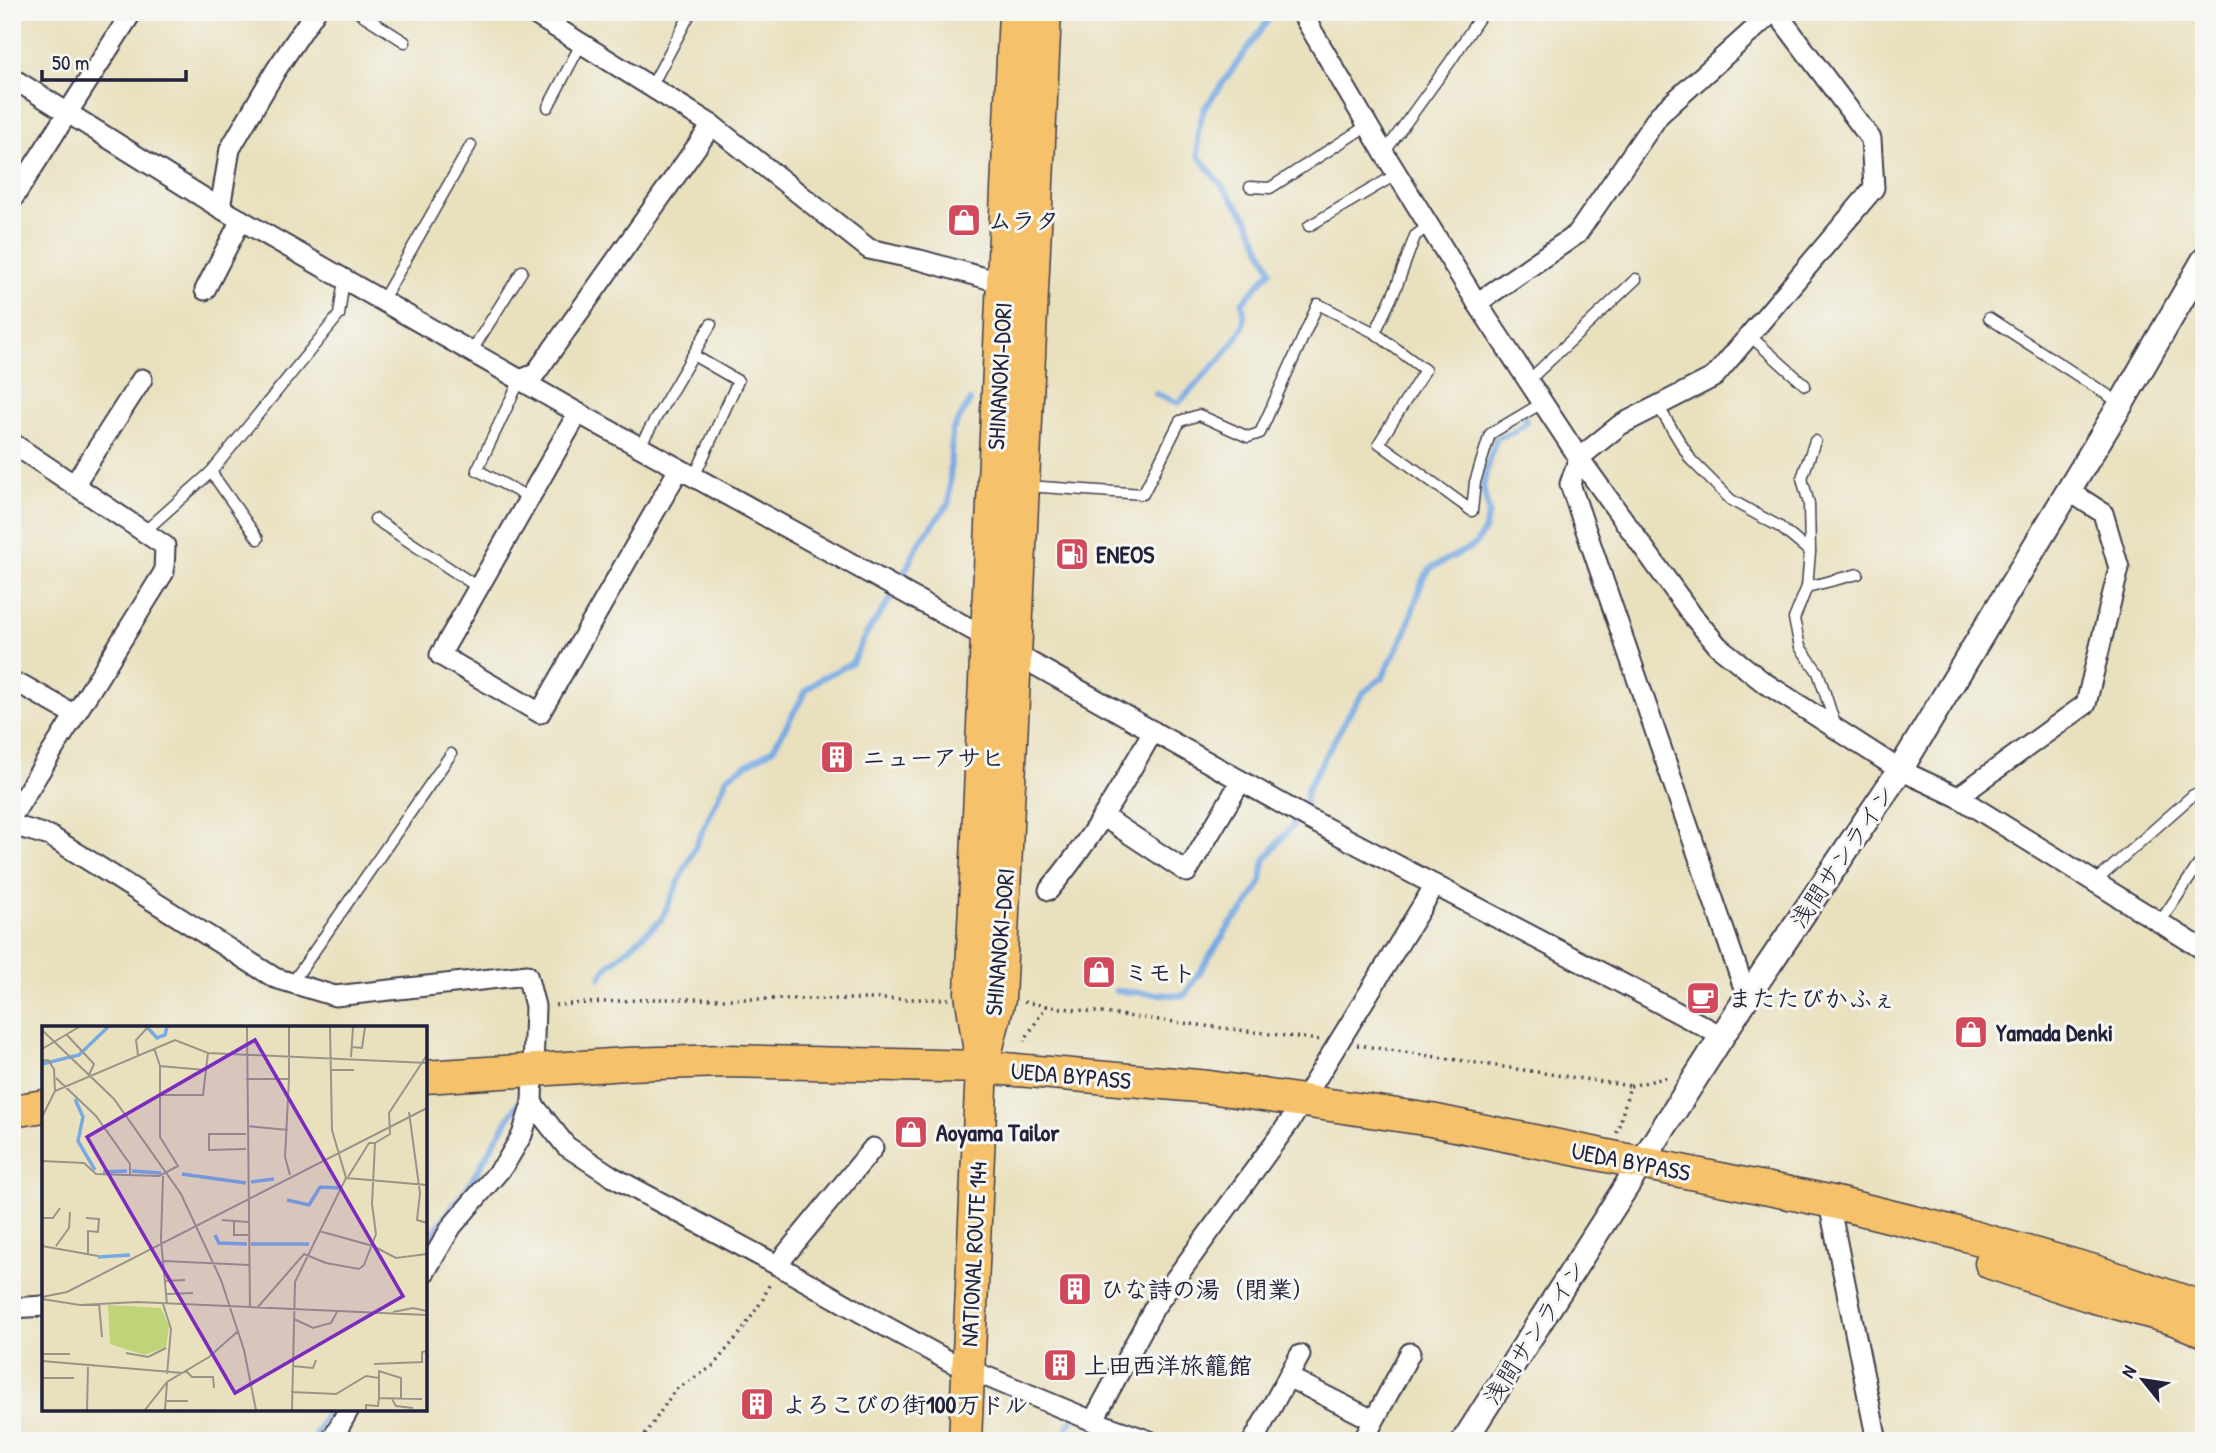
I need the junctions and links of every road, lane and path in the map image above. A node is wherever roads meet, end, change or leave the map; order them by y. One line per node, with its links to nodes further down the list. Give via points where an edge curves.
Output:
1 (132, 12): 16 (street)
2 (315, 12): 24 (street, via 230,149)
3 (358, 12): 11 (lane)
4 (531, 12): 12 (street)
5 (691, 12): 14 (lane)
6 (1015, 12): 32 (highway, SHINANOKI-DORI)
7 (1045, 12): 57 (highway, SHINANOKI-DORI)
8 (1301, 12): 17 (street)
9 (1483, 12): 20 (lane)
10 (1774, 12): 35 (street, via 1659,115 1577,234); 39 (street, via 1871,139 1874,188)
11 (405, 42)
12 (581, 44): 14 (street); 15 (lane)
13 (12, 78): 16 (street)
14 (651, 87): 18 (street)
15 (548, 107)
16 (68, 112): 23 (street); 24 (street)
17 (1369, 124): 20 (street); 22 (lane, via 1270,188)
18 (712, 125): 32 (street, via 869,249); 43 (street, via 535,374)
19 (471, 145): 34 (lane)
20 (1384, 153): 21 (street)
21 (1397, 174): 26 (lane); 27 (street)
22 (1250, 187)
23 (12, 200)
24 (220, 208): 25 (street)
25 (241, 220): 30 (street); 33 (street)
26 (1309, 226)
27 (1428, 226): 35 (street); 38 (lane, via 1415,236)
28 (2204, 260): 47 (street, 浅間サンライン)
29 (522, 271): 40 (lane)
30 (344, 279): 34 (street); 54 (lane, via 339,315)
31 (1636, 279): 44 (lane)
32 (1003, 283): 67 (highway, SHINANOKI-DORI)
33 (205, 290)
34 (382, 301): 40 (street)
35 (1477, 303): 44 (street)
36 (1989, 318): 47 (lane)
37 (711, 324): 41 (lane)
38 (1375, 333): 46 (lane, via 1425,370 1380,443 1472,511 1475,482 1490,434); 57 (lane, via 1318,304 1260,433 1248,437 1199,415 1180,421 1143,494)
39 (1748, 335): 45 (lane); 48 (street, via 1714,377)
40 (471, 352): 43 (street)
41 (693, 355): 52 (lane); 55 (lane, via 738,381)
42 (142, 379): 56 (street)
43 (520, 380): 49 (street); 59 (lane, via 477,470)
44 (1528, 381): 46 (street)
45 (1805, 385)
46 (1542, 403): 53 (street)
47 (2121, 404): 58 (street, 浅間サンライン)
48 (1658, 406): 53 (street, via 1620,425); 63 (lane, via 1691,460 1731,500 1780,527)
49 (578, 413): 52 (street); 59 (street)
50 (1815, 441): 63 (lane, via 1802,478 1809,504)
51 (12, 443): 56 (street)
52 (639, 447): 55 (street)
53 (1579, 458): 71 (street, via 1718,646 1762,681); 88 (street, via 1570,484)
54 (211, 472): 61 (lane); 62 (lane)
55 (686, 472): 66 (street, via 540,713 440,655); 67 (street)
56 (74, 485): 61 (street)
57 (1023, 486): 68 (highway, SHINANOKI-DORI)
58 (2069, 491): 74 (street, 浅間サンライン); 77 (street, via 2103,513 2119,568 2086,704)
59 (530, 498): 66 (street)
60 (375, 519): 66 (lane)
61 (144, 532): 70 (street, via 165,546 164,572)
62 (258, 539)
63 (1810, 552): 65 (lane)
64 (1858, 575): 65 (lane)
65 (1807, 587): 71 (lane, via 1794,619 1800,647 1818,672)
66 (478, 588)
67 (987, 638): 68 (street); 94 (highway, SHINANOKI-DORI, via 971,993)
68 (1015, 654): 72 (street); 94 (highway, SHINANOKI-DORI, via 999,999)
69 (22, 685): 70 (street)
70 (75, 715): 78 (street)
71 (1837, 729): 74 (street)
72 (1153, 732): 75 (street); 79 (street)
73 (451, 754): 87 (lane)
74 (1900, 770): 77 (street); 88 (street, 浅間サンライン)
75 (1241, 781): 79 (street, via 1187,872); 83 (street)
76 (2193, 795): 82 (lane)
77 (1958, 797): 82 (street)
78 (12, 816)
79 (1104, 817): 84 (street)
80 (12, 825): 87 (street, via 50,836 275,978)
81 (2199, 864): 85 (lane)
82 (2096, 881): 85 (street)
83 (1435, 886): 92 (street); 98 (street)
84 (1049, 890)
85 (2161, 922): 86 (street)
86 (2204, 950)
87 (292, 983): 91 (street, via 335,996 527,975)
88 (1747, 997): 92 (street, 浅間サンライン)
89 (954, 999): 91 (path, via 652,999)
90 (1016, 1001): 93 (path, via 1046,1006)
91 (535, 1006): 95 (street)
92 (1722, 1036): 104 (street, 浅間サンライン)
93 (1024, 1041)
94 (982, 1067): 95 (highway, UEDA BYPASS, via 725,1061); 98 (highway, UEDA BYPASS, via 1209,1087); 115 (highway, NATIONAL ROUTE 144)
95 (533, 1069): 97 (highway, UEDA BYPASS); 99 (street)
96 (1681, 1074): 102 (path, via 1630,1086)
97 (427, 1077)
98 (1302, 1101): 104 (highway, UEDA BYPASS, via 1431,1120); 119 (street, via 1154,1308)
99 (532, 1103): 107 (street, via 575,1152); 108 (street, via 522,1135 505,1164 452,1226)
100 (42, 1106): 101 (highway)
101 (12, 1111)
102 (1617, 1133)
103 (873, 1148): 107 (street)
104 (1642, 1164): 105 (highway, UEDA BYPASS); 126 (street, 浅間サンライン)
105 (1709, 1176): 106 (highway, UEDA BYPASS); 111 (highway, UEDA BYPASS, via 1966,1235)
106 (1831, 1213): 112 (highway, UEDA BYPASS); 127 (street)
107 (777, 1265): 115 (street, via 949,1361); 121 (path, via 743,1331 712,1367 675,1390)
108 (427, 1269)
109 (42, 1306): 110 (street)
110 (12, 1308)
111 (2204, 1308)
112 (2204, 1331)
113 (1410, 1353): 118 (street)
114 (1300, 1355): 116 (street)
115 (968, 1367): 119 (street); 122 (highway, NATIONAL ROUTE 144)
116 (1288, 1377): 118 (street); 124 (street)
117 (348, 1411): 120 (street)
118 (1373, 1420): 125 (street)
119 (1093, 1421): 123 (street)
120 (331, 1441)
121 (641, 1441)
122 (965, 1441)
123 (1150, 1441)
124 (1252, 1441)
125 (1363, 1441)
126 (1464, 1441)
127 (1877, 1441)

